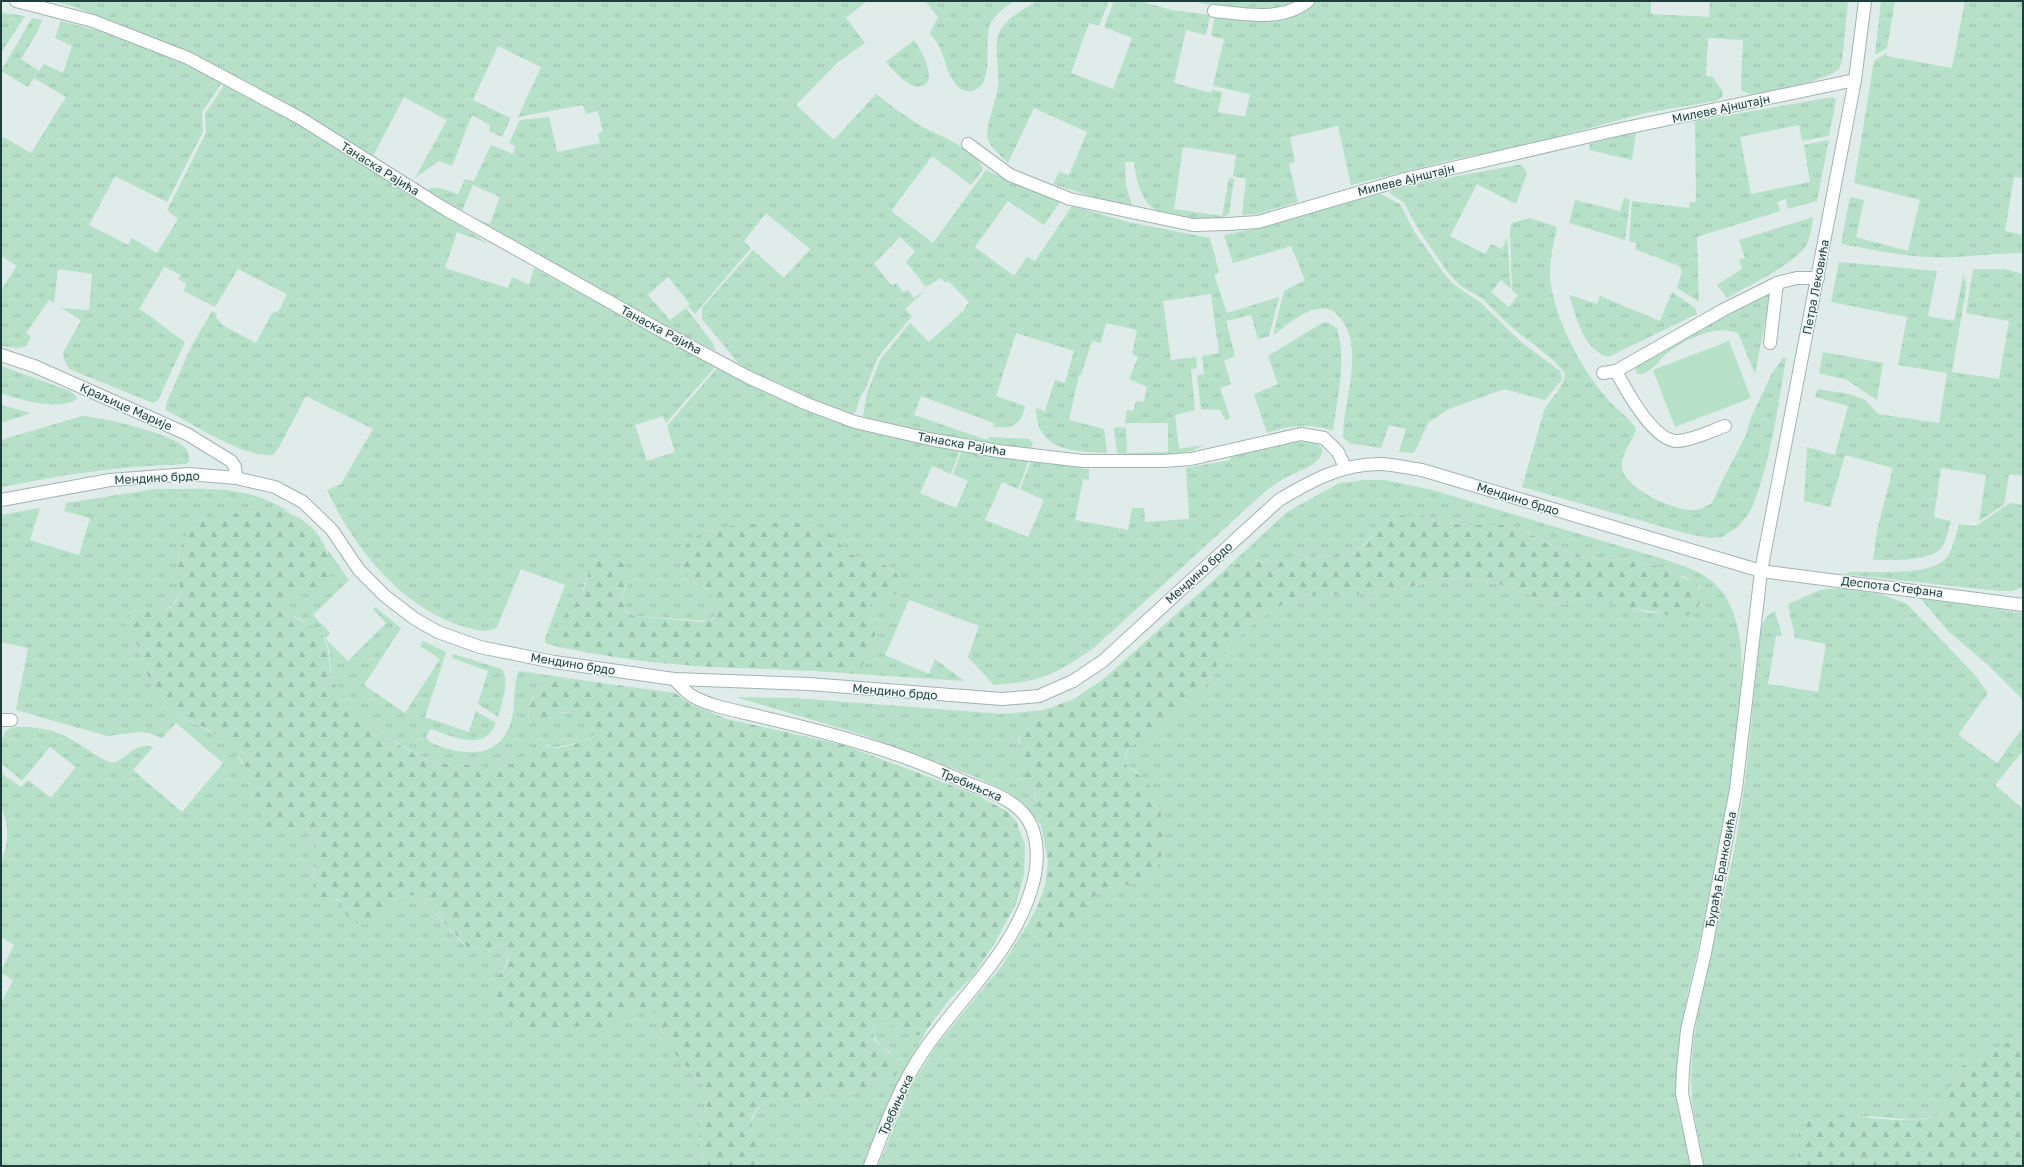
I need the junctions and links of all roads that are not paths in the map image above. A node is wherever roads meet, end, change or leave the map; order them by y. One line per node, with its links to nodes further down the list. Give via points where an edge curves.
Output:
1 (16, 1): 14 (street, Танаска Рајића, via 93,21 188,58 300,118 445,209 658,329 748,377 807,404 855,422 998,451 1083,461 1191,459 1301,434 1324,438 1338,452)
2 (1308, 1): 4 (street, via 1290,12 1279,14)
3 (1865, 1): 5 (street, Петра Лековића)
4 (1214, 11)
5 (1855, 80): 6 (street, Милеве Ајнштајн, via 1621,129 1405,179 1258,222 1193,225 1070,199 1010,174); 7 (street, Петра Лековића)
6 (968, 144)
7 (1818, 278): 8 (street, via 1797,278); 17 (street, Петра Лековића)
8 (1776, 283): 9 (street); 11 (street)
9 (1770, 343)
10 (1, 356): 15 (street, Краљице Марије, via 34,366 188,434 230,461 235,467)
11 (1616, 371): 12 (street); 13 (street, via 1650,424 1663,438 1671,441 1684,440)
12 (1604, 373)
13 (1725, 426)
14 (1345, 467): 17 (street, Мендино брдо, via 1382,464 1422,470); 19 (street, Мендино брдо, via 1310,482 1279,500 1103,661 1073,682 1039,696 1002,699 809,684)
15 (236, 478): 16 (street, Мендино брдо, via 189,474 110,480); 19 (street, Мендино брдо, via 275,487 303,502 332,530 359,570 385,596 415,619 438,632 480,647 514,655)
16 (1, 500)
17 (1761, 571): 18 (street, Деспота Стефана); 21 (street, Ђурађа Бранковића, via 1736,789 1705,953 1687,1030 1682,1093)
18 (2023, 605)
19 (674, 679): 20 (street, Требињска, via 692,697 706,702 866,744 955,777 1005,799 1023,812 1034,834 1038,859 1032,890 1021,916 994,962 924,1050 904,1083)
20 (870, 1166)
21 (1697, 1166)

